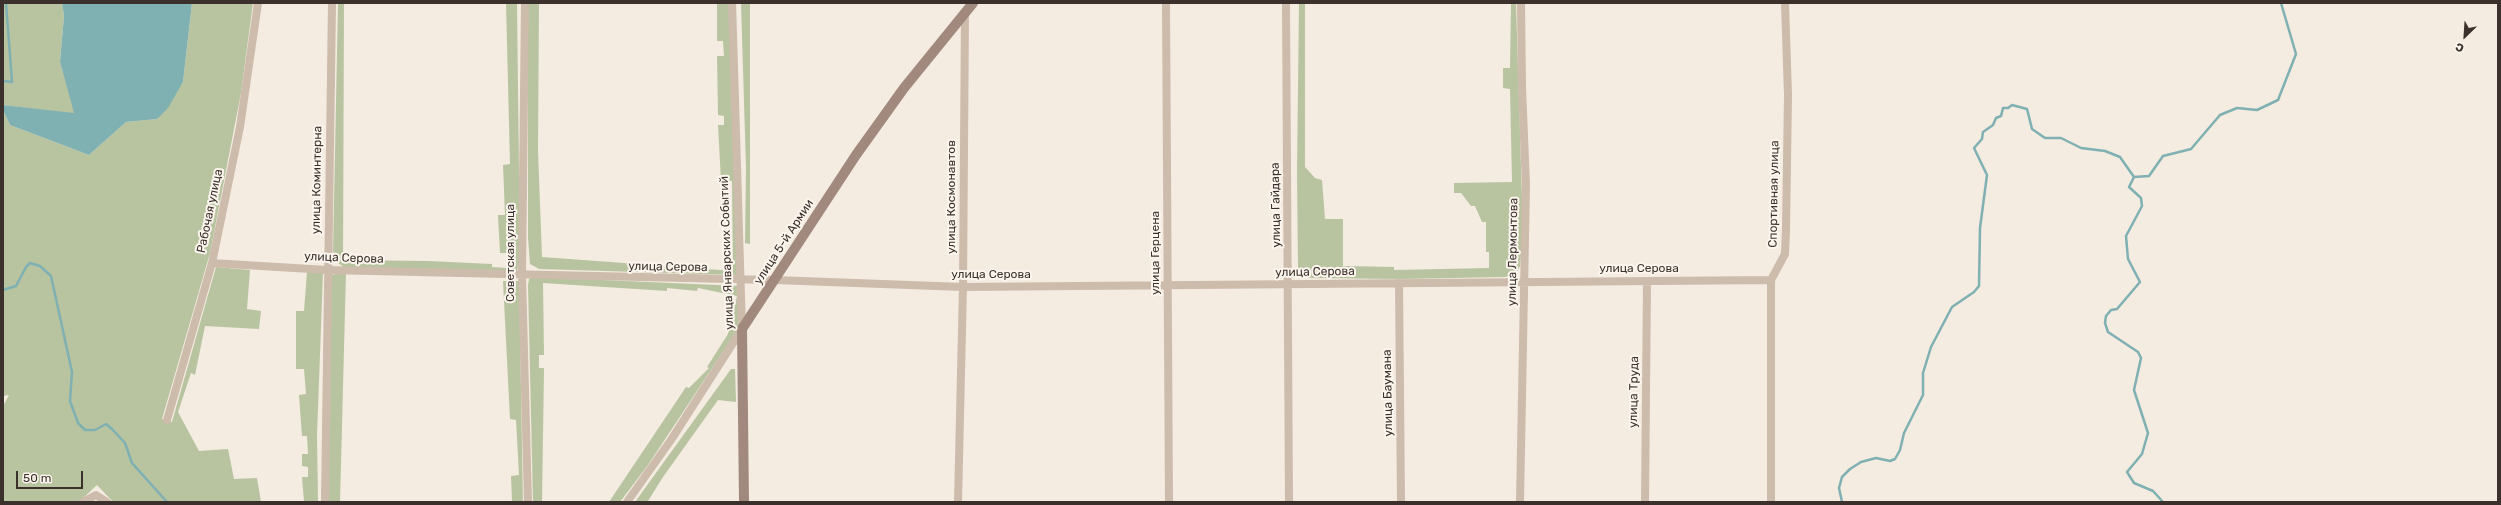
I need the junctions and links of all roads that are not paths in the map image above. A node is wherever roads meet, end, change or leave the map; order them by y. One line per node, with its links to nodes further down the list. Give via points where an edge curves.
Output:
1 (258, 3): 11 (street, Рабочая улица, via 240,127)
2 (332, 3): 12 (street, улица Коминтерна)
3 (524, 3): 13 (street, Советская улица)
4 (732, 3): 14 (street, улица Январских Событий)
5 (973, 3): 10 (street, улица 5-й Армии)
6 (1166, 3): 21 (street, улица Герцена)
7 (1286, 3): 20 (street, улица Гайдара)
8 (1521, 3): 17 (street, улица Лермонтова, via 1526,185)
9 (1785, 3): 16 (street, Спортивная улица, via 1788,95 1785,254)
10 (965, 12): 15 (street, улица 5-й Армии, via 904,88 856,155); 22 (street, улица Космонавтов)
11 (212, 264): 12 (street, улица Серова); 24 (street, Рабочая улица)
12 (327, 270): 13 (street, улица Серова); 27 (street, улица Коминтерна)
13 (522, 276): 14 (street, улица Серова); 28 (street, Советская улица)
14 (742, 280): 15 (street, улица Серова); 23 (street, улица Январских Событий)
15 (775, 280): 22 (street, улица Серова); 23 (street, улица 5-й Армии)
16 (1771, 280): 18 (street, улица Серова); 37 (street, Спортивная улица)
17 (1524, 281): 18 (street, улица Серова); 19 (street, улица Серова); 35 (street, улица Лермонтова)
18 (1647, 282): 36 (street, улица Труда)
19 (1399, 283): 20 (street, улица Серова); 34 (street, улица Баумана)
20 (1289, 284): 21 (street, улица Серова); 33 (street, улица Гайдара)
21 (1168, 286): 22 (street, улица Серова); 32 (street, улица Герцена)
22 (963, 287): 31 (street, улица Космонавтов)
23 (742, 329): 29 (street, улица 5-й Армии, via 671,440); 30 (street, улица Январских Событий)
24 (167, 420)
25 (83, 502): 26 (street, via 96,495)
26 (107, 502)
27 (325, 502)
28 (528, 502)
29 (627, 502)
30 (744, 502)
31 (958, 502)
32 (1170, 502)
33 (1289, 502)
34 (1401, 502)
35 (1520, 502)
36 (1645, 502)
37 (1771, 502)

